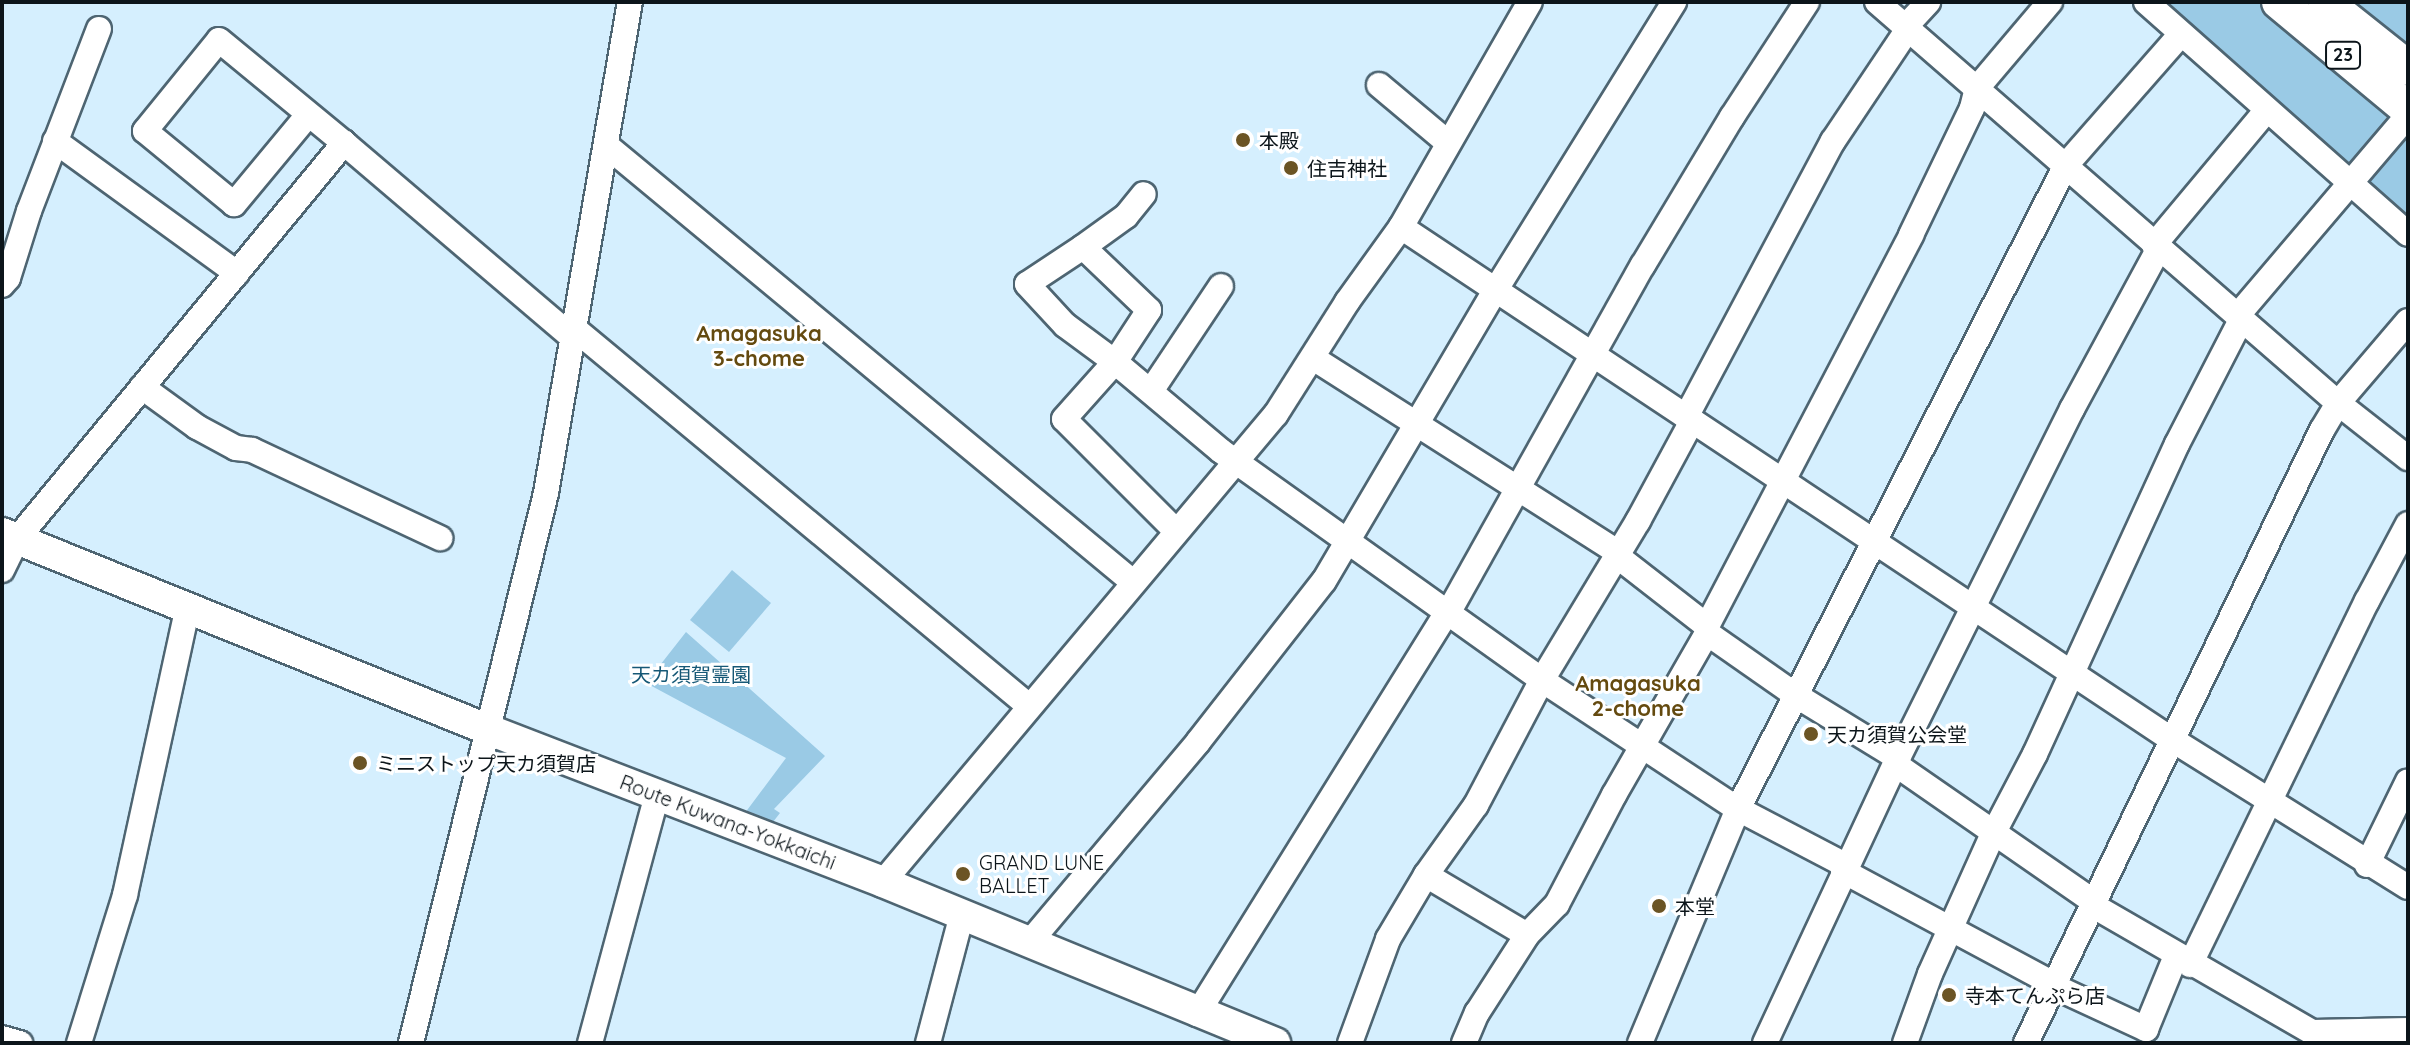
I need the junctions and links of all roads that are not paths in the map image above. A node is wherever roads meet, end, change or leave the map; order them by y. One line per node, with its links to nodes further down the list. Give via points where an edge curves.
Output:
1 (630, 2): 24 (street)
2 (1530, 2): 23 (street)
3 (1674, 2): 35 (street)
4 (1807, 2): 39 (street, via 1732,117)
5 (1877, 2): 11 (street)
6 (1928, 2): 11 (street)
7 (2050, 2): 16 (street)
8 (2146, 2): 13 (street)
9 (2279, 2): 17 (highway, 23)
10 (2325, 2): 14 (highway, 23)
11 (1907, 28): 16 (street); 45 (street, via 1833,141)
12 (99, 29): 21 (street)
13 (2181, 34): 18 (street); 25 (street)
14 (2408, 68)
15 (1379, 85): 23 (street)
16 (1977, 88): 25 (street); 49 (street, via 1911,235)
17 (2408, 109)
18 (2267, 110): 26 (street); 30 (street)
19 (308, 115): 19 (street, via 219,40 145,131 234,204); 22 (street)
20 (2408, 115): 26 (street)
21 (55, 141): 32 (street); 33 (street)
22 (344, 143): 32 (street); 38 (street)
23 (1448, 143): 28 (street)
24 (607, 146): 38 (street); 59 (street)
25 (2066, 165): 30 (street); 55 (street)
26 (2349, 183): 29 (street); 36 (street)
27 (1144, 194): 31 (street, via 1126,216)
28 (1401, 227): 35 (street); 40 (street)
29 (2408, 234)
30 (2157, 246): 36 (street); 61 (street)
31 (1083, 247): 41 (street, via 1149,310); 41 (street, via 1027,284 1065,325)
32 (237, 273): 42 (street)
33 (2, 285)
34 (1221, 286): 43 (street)
35 (1495, 291): 39 (street); 46 (street)
36 (2240, 317): 44 (street); 64 (street)
37 (2408, 321): 44 (street)
38 (575, 335): 67 (street); 68 (street, via 546,493)
39 (1592, 354): 45 (street); 50 (street)
40 (1313, 358): 46 (street); 48 (street)
41 (1115, 362): 43 (street); 52 (street, via 1064,419)
42 (142, 387): 53 (street); 54 (street, via 236,448 252,450)
43 (1151, 391): 48 (street)
44 (2338, 403): 47 (street); 69 (street)
45 (1689, 419): 49 (street); 57 (street)
46 (1415, 423): 50 (street); 56 (street)
47 (2408, 458)
48 (1237, 460): 52 (street); 56 (street)
49 (1784, 483): 55 (street); 63 (street)
50 (1519, 487): 57 (street); 62 (street)
51 (2408, 524): 74 (street)
52 (1176, 531): 59 (street)
53 (9, 536): 58 (street); 60 (main road, Route Kuwana-Yokkaichi)
54 (440, 538)
55 (1874, 542): 61 (street); 66 (street)
56 (1348, 543): 62 (street); 86 (street, via 1266,658)
57 (1618, 554): 63 (street); 65 (street)
58 (2, 570)
59 (1133, 582): 67 (street)
60 (188, 606): 68 (main road, Route Kuwana-Yokkaichi); 95 (street, via 125,895)
61 (1974, 606): 64 (street); 71 (street)
62 (1448, 614): 65 (street); 89 (street)
63 (1707, 629): 66 (street); 70 (street)
64 (2072, 673): 69 (street); 76 (street)
65 (1542, 680): 70 (street); 79 (street, via 1476,805)
66 (1797, 696): 71 (street); 75 (street)
67 (1029, 706): 80 (street)
68 (489, 730): 73 (main road, Route Kuwana-Yokkaichi); 96 (street)
69 (2171, 739): 74 (street); 82 (street)
70 (1642, 745): 75 (street); 85 (street, via 1557,904)
71 (1897, 761): 76 (street); 78 (street)
72 (2408, 781): 77 (street)
73 (657, 795): 80 (main road, Route Kuwana-Yokkaichi); 97 (street)
74 (2268, 801): 77 (street); 87 (street)
75 (1738, 809): 78 (street); 101 (street)
76 (1993, 834): 82 (street); 84 (street)
77 (2367, 865): 81 (street)
78 (1844, 868): 84 (street); 102 (street)
79 (1426, 875): 85 (street); 99 (street, via 1388,939)
80 (883, 882): 83 (main road, Route Kuwana-Yokkaichi)
81 (2408, 887)
82 (2093, 904): 87 (street); 88 (street)
83 (962, 914): 86 (main road, Route Kuwana-Yokkaichi); 98 (street)
84 (1950, 929): 88 (street); 103 (street)
85 (1527, 935): 100 (street)
86 (1029, 943): 89 (main road, Route Kuwana-Yokkaichi)
87 (2183, 960): 90 (street, via 2312,1032); 91 (street)
88 (2052, 984): 91 (street); 104 (street)
89 (1197, 1014): 93 (main road, Route Kuwana-Yokkaichi)
90 (2408, 1030)
91 (2144, 1036)
92 (2, 1038): 94 (street)
93 (1264, 1041)
94 (20, 1043)
95 (79, 1043)
96 (411, 1043)
97 (590, 1043)
98 (928, 1043)
99 (1350, 1043)
100 (1464, 1043)
101 (1640, 1043)
102 (1765, 1043)
103 (1905, 1043)
104 (2026, 1043)

